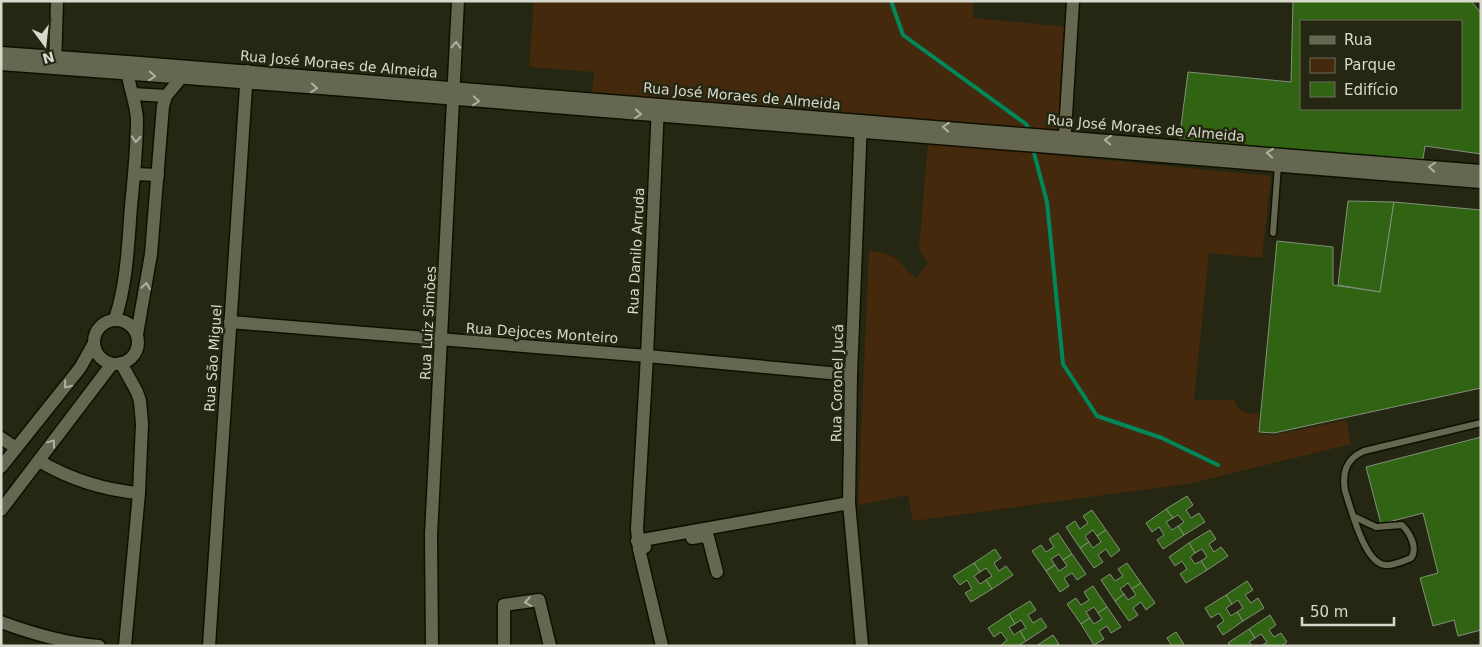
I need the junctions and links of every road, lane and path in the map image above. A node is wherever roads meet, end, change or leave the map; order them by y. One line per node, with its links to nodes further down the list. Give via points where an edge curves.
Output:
1 (57, 1): 5 (street)
2 (458, 1): 11 (street, Rua Luiz Simões, one-way to 2)
3 (1073, 1): 15 (street)
4 (1, 53): 5 (street, Rua José Moraes de Almeida)
5 (55, 63): 6 (street, Rua José Moraes de Almeida); 7 (street, Rua José Moraes de Almeida)
6 (1, 64)
7 (127, 68): 8 (street, Rua José Moraes de Almeida); 9 (street, Rua José Moraes de Almeida, one-way to 9); 10 (street)
8 (248, 77): 9 (street, Rua José Moraes de Almeida); 11 (street, Rua José Moraes de Almeida); 28 (street, Rua São Miguel)
9 (181, 78): 12 (street)
10 (133, 94): 12 (street); 21 (street, one-way to 21, via 137,117)
11 (454, 94): 13 (street, Rua José Moraes de Almeida); 30 (street, Rua Luiz Simões)
12 (166, 96): 22 (street)
13 (658, 110): 14 (street, Rua José Moraes de Almeida); 32 (street, Rua Danilo Arruda)
14 (860, 126): 15 (street, Rua José Moraes de Almeida); 34 (street, Rua Coronel Jucá)
15 (1064, 143): 16 (street, Rua José Moraes de Almeida)
16 (1231, 156): 17 (street, Rua José Moraes de Almeida, one-way to 16); 18 (street, Rua José Moraes de Almeida)
17 (1293, 161): 18 (street, Rua José Moraes de Almeida); 19 (street, Rua José Moraes de Almeida)
18 (1278, 165): 26 (lane)
19 (1400, 170): 20 (street, Rua José Moraes de Almeida, one-way to 19); 23 (street, Rua José Moraes de Almeida)
20 (1481, 171)
21 (134, 174): 22 (street); 24 (street)
22 (158, 175): 25 (street)
23 (1481, 182)
24 (130, 229): 25 (street); 27 (street, via 122,299)
25 (153, 230): 29 (street, one-way to 25)
26 (1273, 233)
27 (115, 319): 29 (street, via 132,326); 31 (street, via 98,327)
28 (230, 322): 30 (street, Rua Dejoces Monteiro); 49 (street, Rua São Miguel)
29 (137, 334): 33 (street, via 135,352 130,359)
30 (442, 340): 32 (street, Rua Dejoces Monteiro); 50 (street, Rua Luiz Simões, via 431,535)
31 (93, 345): 33 (street, via 103,360); 37 (street, one-way to 37, via 80,368)
32 (647, 356): 34 (street, Rua Dejoces Monteiro); 44 (street, Rua Danilo Arruda)
33 (116, 364): 38 (street, one-way to 33); 40 (street, via 137,392 141,412)
34 (851, 376): 41 (street, Rua Coronel Jucá)
35 (1481, 423): 43 (lane, via 1355,455 1346,467 1344,482)
36 (1, 438): 37 (street)
37 (16, 448): 39 (street)
38 (39, 461): 40 (street, via 106,489); 42 (street)
39 (1, 468)
40 (139, 493): 48 (street)
41 (849, 502): 44 (street); 54 (street, Rua Coronel Jucá)
42 (1, 510)
43 (1355, 518): 43 (lane, via 1367,552 1378,562 1388,565 1413,556 1412,542 1402,525 1376,527)
44 (638, 545): 45 (street, via 708,537); 53 (street, Rua Danilo Arruda)
45 (717, 572)
46 (1, 622): 47 (street, via 23,631)
47 (99, 646)
48 (125, 646)
49 (209, 646)
50 (432, 646)
51 (504, 646): 52 (street, one-way to 51, via 539,600 504,606)
52 (550, 646)
53 (662, 646)
54 (862, 646)

